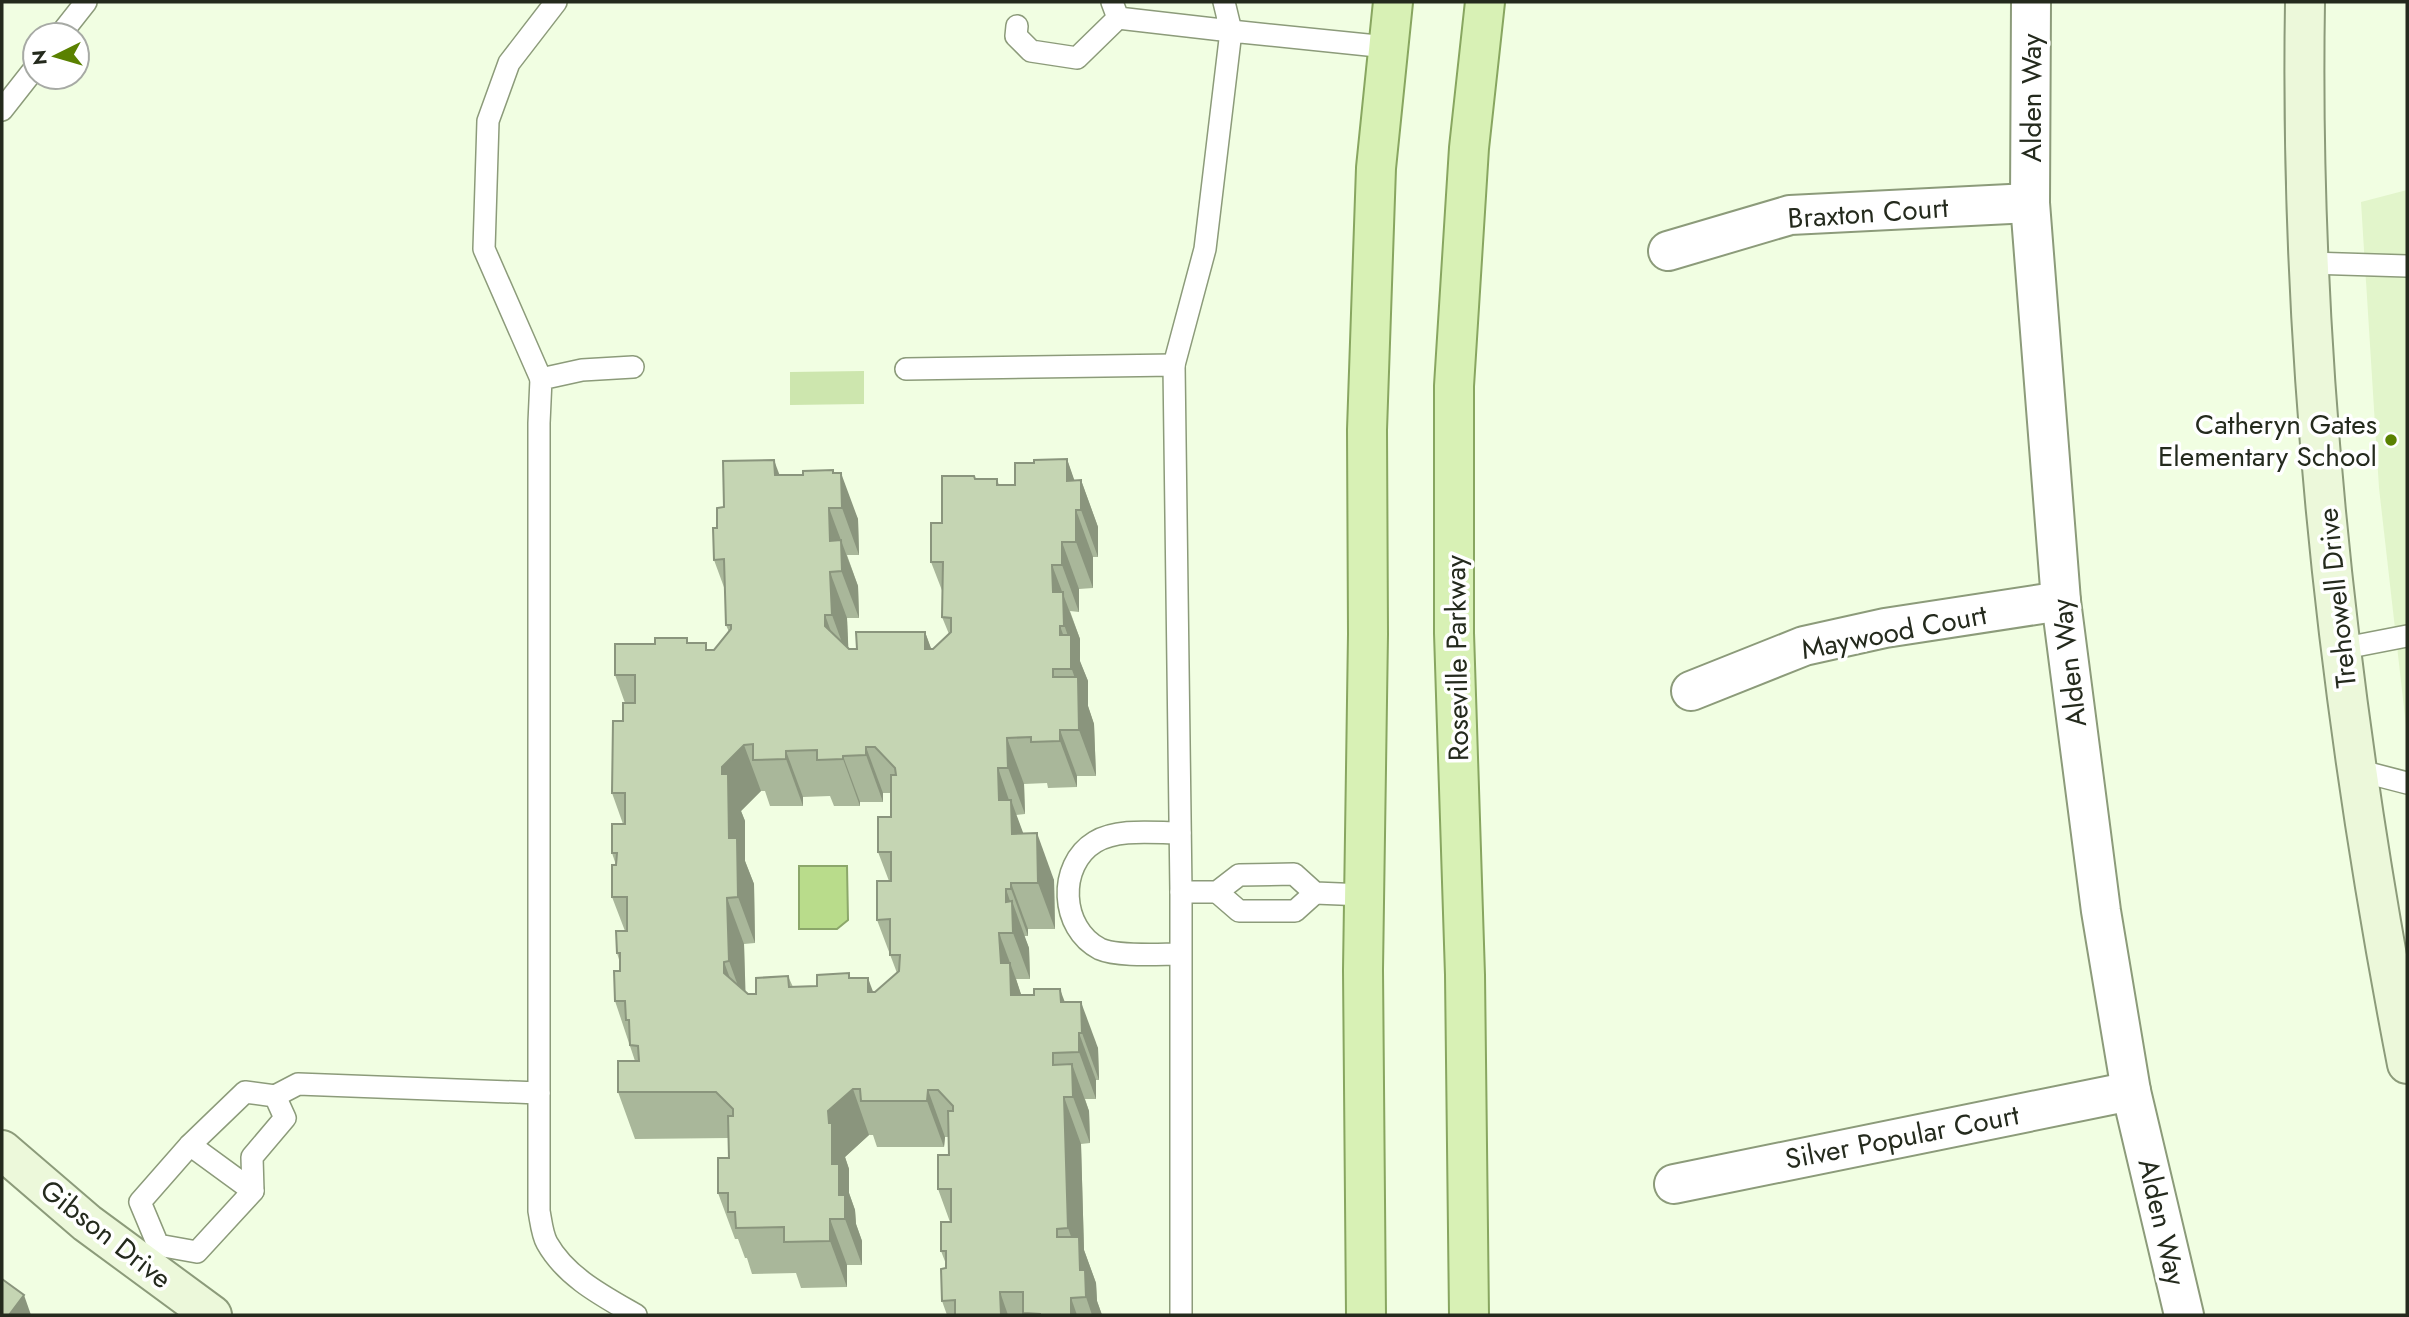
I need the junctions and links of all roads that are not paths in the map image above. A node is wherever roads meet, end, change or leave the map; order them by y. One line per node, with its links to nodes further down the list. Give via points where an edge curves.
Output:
1 (86, 2): 9 (lane)
2 (556, 2): 22 (lane, via 509,63 487,134 484,249)
3 (1224, 2): 11 (lane)
4 (1393, 2): 12 (main road)
5 (1485, 2): 48 (main road, Roseville Parkway, via 1469,148 1454,386 1454,634 1466,988)
6 (2031, 2): 15 (street, Alden Way)
7 (2305, 2): 17 (street, Trehowell Drive)
8 (1115, 10): 10 (lane, via 1077,58 1031,51 1016,36); 11 (lane)
9 (71, 21)
10 (1017, 26)
11 (1231, 31): 12 (lane); 19 (lane, via 1205,249)
12 (1387, 47): 33 (main road, via 1376,168 1367,430)
13 (21, 86): 14 (lane)
14 (2, 110)
15 (2031, 203): 16 (street, Braxton Court, via 1790,215); 23 (street, Alden Way)
16 (1668, 251)
17 (2309, 263): 18 (lane); 25 (street, Trehowell Drive)
18 (2407, 266)
19 (1174, 365): 21 (lane); 29 (lane)
20 (633, 367): 22 (lane, via 582,370)
21 (906, 369)
22 (541, 379): 37 (lane)
23 (2061, 601): 26 (street, Maywood Court, via 1885,628 1804,646); 36 (street, Alden Way, via 2101,911)
24 (2407, 636): 25 (lane)
25 (2340, 649): 27 (street, Trehowell Drive)
26 (1691, 691)
27 (2357, 771): 28 (lane); 35 (street, Trehowell Drive)
28 (2407, 783)
29 (1180, 833): 30 (lane); 34 (lane, via 1115,835 1096,841 1079,855 1070,873 1068,900 1076,929 1100,949 1137,955)
30 (1181, 892): 31 (lane); 34 (lane)
31 (1217, 892): 32 (lane, via 1239,875 1294,874); 32 (lane, via 1239,911 1295,911)
32 (1315, 893): 33 (lane)
33 (1365, 895): 47 (main road)
34 (1180, 954): 46 (lane)
35 (2407, 1064)
36 (2131, 1091): 41 (street, Silver Popular Court); 49 (street, Alden Way)
37 (539, 1093): 38 (lane, via 298,1084); 45 (lane, via 539,1211 545,1241 567,1271)
38 (275, 1096): 39 (lane, via 245,1092); 42 (lane, via 285,1118 252,1157)
39 (190, 1145): 42 (lane); 43 (lane, via 140,1202)
40 (2, 1150): 43 (street, Gibson Drive, via 87,1223)
41 (1674, 1184)
42 (253, 1191): 43 (lane, via 197,1252)
43 (150, 1255): 44 (street, Gibson Drive)
44 (212, 1315)
45 (636, 1315)
46 (1181, 1315)
47 (1366, 1315)
48 (1469, 1315)
49 (2184, 1315)

